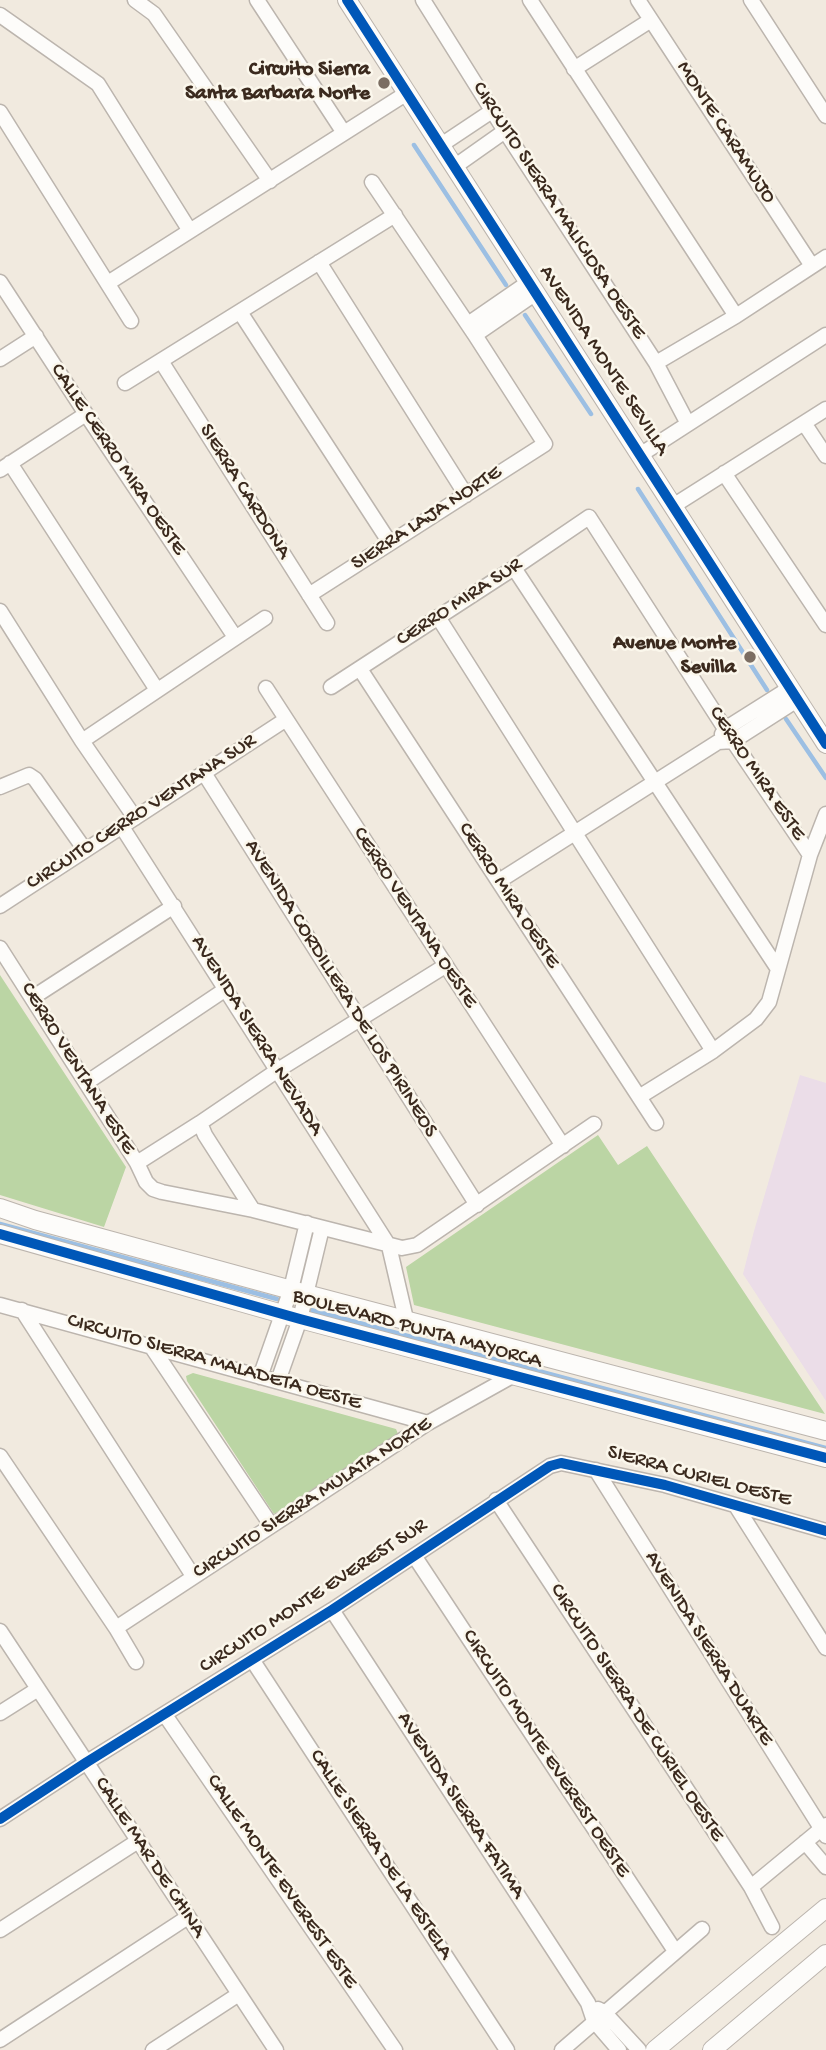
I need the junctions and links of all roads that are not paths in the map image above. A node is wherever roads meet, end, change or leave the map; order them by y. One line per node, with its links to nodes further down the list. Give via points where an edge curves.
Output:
1 (135, 0): 19 (street, via 155,14)
2 (257, 0): 16 (street)
3 (347, 0): 11 (street, AVENIDA MONTE SEVILLA)
4 (423, 0): 12 (street, CIRCUITO SIERRA MALICIOSA OESTE)
5 (530, 0): 10 (street)
6 (638, 0): 9 (street, MONTE CARAMUJO)
7 (751, 0): 14 (street)
8 (0, 15): 22 (street, via 98,84)
9 (651, 20): 10 (street); 25 (street, MONTE CARAMUJO)
10 (575, 69): 30 (street)
11 (407, 93): 16 (street); 17 (street, AVENIDA MONTE SEVILLA)
12 (492, 111): 15 (street, CIRCUITO SIERRA MALICIOSA OESTE); 17 (street)
13 (0, 112): 27 (street)
14 (826, 116)
15 (505, 131): 18 (street); 37 (street, CIRCUITO SIERRA MALICIOSA OESTE)
16 (344, 133): 19 (street)
17 (441, 145): 18 (street, AVENIDA MONTE SEVILLA)
18 (454, 167): 28 (street, AVENIDA MONTE SEVILLA)
19 (270, 181): 22 (street)
20 (372, 182): 21 (street)
21 (395, 215): 24 (street); 32 (street)
22 (190, 231): 27 (street)
23 (826, 257): 25 (street)
24 (319, 262): 29 (street); 47 (street)
25 (812, 266): 30 (street)
26 (0, 282): 34 (street, CALLE CERRO MIRA OESTE)
27 (108, 283): 31 (street)
28 (533, 288): 32 (street); 43 (street, AVENIDA MONTE SEVILLA)
29 (240, 312): 36 (street); 50 (street)
30 (736, 316): 37 (street)
31 (131, 321)
32 (471, 329): 47 (street, SIERRA LAJA NORTE, via 545,444)
33 (826, 335): 42 (street)
34 (36, 337): 35 (street); 40 (street, CALLE CERRO MIRA OESTE)
35 (0, 359)
36 (161, 361): 38 (street); 52 (street, SIERRA CARDONA)
37 (656, 363): 42 (street, CIRCUITO SIERRA MALICIOSA OESTE)
38 (125, 383)
39 (826, 408): 41 (street)
40 (86, 414): 45 (street); 58 (street, CALLE CERRO MIRA OESTE)
41 (804, 423): 44 (street); 46 (street)
42 (688, 424): 43 (street)
43 (640, 455): 48 (street, AVENIDA MONTE SEVILLA)
44 (826, 456)
45 (5, 466): 62 (street)
46 (724, 473): 48 (street); 57 (street)
47 (466, 495): 50 (street, SIERRA LAJA NORTE)
48 (673, 506): 63 (street, AVENIDA MONTE SEVILLA)
49 (589, 517): 51 (street, CERRO MIRA SUR); 65 (street, CERRO MIRA ESTE)
50 (390, 543): 52 (street, SIERRA LAJA NORTE)
51 (514, 568): 54 (street, CERRO MIRA SUR); 69 (street)
52 (309, 595): 56 (street, SIERRA CARDONA)
53 (0, 611): 66 (street)
54 (438, 617): 59 (street, CERRO MIRA SUR); 74 (street)
55 (265, 618): 58 (street)
56 (327, 623)
57 (826, 625)
58 (235, 637): 62 (street)
59 (360, 669): 60 (street, CERRO MIRA SUR); 77 (street, CERRO MIRA OESTE)
60 (331, 687)
61 (266, 688): 64 (street, CERRO VENTANA OESTE)
62 (157, 690): 66 (street)
63 (793, 694): 65 (street); 67 (street, AVENIDA MONTE SEVILLA)
64 (285, 720): 68 (street, CIRCUITO CERRO VENTANA SUR); 81 (street, CERRO VENTANA OESTE)
65 (725, 737): 69 (street); 76 (street, CERRO MIRA ESTE)
66 (82, 740): 72 (street)
67 (826, 744)
68 (204, 773): 72 (street, CIRCUITO CERRO VENTANA SUR); 85 (street, AVENIDA CORDILLERA DE LOS PIRINEOS)
69 (654, 783): 74 (street); 82 (street)
70 (0, 787): 75 (street, via 29,775 35,779)
71 (826, 814): 76 (street)
72 (135, 818): 73 (street, CIRCUITO CERRO VENTANA SUR)
73 (122, 827): 75 (street, CIRCUITO CERRO VENTANA SUR); 79 (street, AVENIDA SIERRA NEVADA)
74 (574, 834): 77 (street); 86 (street)
75 (85, 850): 78 (street, CIRCUITO CERRO VENTANA SUR)
76 (810, 855): 82 (street)
77 (499, 881): 89 (street, CERRO MIRA OESTE)
78 (0, 906)
79 (174, 906): 83 (street, AVENIDA SIERRA NEVADA); 84 (street)
80 (0, 948): 84 (street, CERRO VENTANA ESTE)
81 (445, 966): 85 (street); 93 (street, CERRO VENTANA OESTE)
82 (778, 969): 86 (street, via 769,1002 756,1019)
83 (226, 989): 87 (street, AVENIDA SIERRA NEVADA); 88 (street)
84 (32, 999): 88 (street, CERRO VENTANA ESTE)
85 (360, 1019): 87 (street); 95 (street, AVENIDA CORDILLERA DE LOS PIRINEOS)
86 (713, 1051): 89 (street)
87 (278, 1070): 90 (street); 101 (street, AVENIDA SIERRA NEVADA)
88 (86, 1083): 94 (street, CERRO VENTANA ESTE)
89 (639, 1097): 91 (street, CERRO MIRA OESTE)
90 (200, 1123): 94 (street); 97 (street)
91 (656, 1123)
92 (594, 1124): 93 (street)
93 (563, 1146): 95 (street)
94 (136, 1163): 97 (street, CERRO VENTANA ESTE, via 153,1189)
95 (477, 1205): 101 (street, via 417,1245)
96 (0, 1208): 102 (street, BOULEVARD PUNTA MAYORCA)
97 (253, 1210): 98 (street)
98 (307, 1223): 99 (street); 102 (street)
99 (322, 1228): 101 (street); 102 (street)
100 (0, 1234): 105 (street, BOULEVARD PUNTA MAYORCA)
101 (389, 1246): 106 (street, AVENIDA SIERRA NEVADA)
102 (298, 1291): 105 (street); 106 (street, BOULEVARD PUNTA MAYORCA); 107 (street)
103 (0, 1305): 104 (street, CIRCUITO SIERRA MALADETA OESTE)
104 (22, 1310): 108 (street, CIRCUITO SIERRA MALADETA OESTE); 123 (street)
105 (282, 1314): 107 (street, BOULEVARD PUNTA MAYORCA); 110 (street)
106 (406, 1319): 113 (street, BOULEVARD PUNTA MAYORCA)
107 (300, 1320): 109 (street, BOULEVARD PUNTA MAYORCA); 111 (street)
108 (151, 1346): 110 (street, CIRCUITO SIERRA MALADETA OESTE); 120 (street)
109 (514, 1376): 112 (street, CIRCUITO SIERRA MULATA NORTE); 115 (street, BOULEVARD PUNTA MAYORCA)
110 (260, 1377): 111 (street, CIRCUITO SIERRA MALADETA OESTE)
111 (278, 1381): 112 (street, CIRCUITO SIERRA MALADETA OESTE)
112 (428, 1423): 120 (street, CIRCUITO SIERRA MULATA NORTE)
113 (826, 1431)
114 (0, 1456): 125 (street)
115 (826, 1458)
116 (561, 1463): 117 (street, SIERRA CURIEL OESTE); 118 (street, CIRCUITO MONTE EVEREST SUR)
117 (596, 1469): 119 (street, SIERRA CURIEL OESTE); 135 (street, AVENIDA SIERRA DUARTE)
118 (496, 1500): 122 (street, CIRCUITO MONTE EVEREST SUR); 139 (street, CIRCUITO SIERRA DE CURIEL OESTE)
119 (736, 1506): 121 (street, SIERRA CURIEL OESTE); 127 (street)
120 (271, 1525): 123 (street, CIRCUITO SIERRA MULATA NORTE)
121 (826, 1531)
122 (415, 1557): 124 (street, CIRCUITO MONTE EVEREST SUR); 145 (street, CIRCUITO MONTE EVEREST OESTE)
123 (193, 1576): 125 (street, CIRCUITO SIERRA MULATA NORTE)
124 (332, 1610): 128 (street, CIRCUITO MONTE EVEREST SUR); 148 (street, AVENIDA SIERRA FATIMA)
125 (116, 1628): 129 (street)
126 (0, 1631): 130 (street, CALLE MAR DE CHINA)
127 (826, 1648)
128 (253, 1661): 132 (street, CIRCUITO MONTE EVEREST SUR); 153 (street, CALLE SIERRA DE LA ESTELA)
129 (136, 1662)
130 (38, 1689): 131 (street); 133 (street, CALLE MAR DE CHINA)
131 (0, 1713)
132 (165, 1715): 133 (street, CIRCUITO MONTE EVEREST SUR); 152 (street, CALLE MONTE EVEREST ESTE)
133 (87, 1762): 134 (street, CIRCUITO MONTE EVEREST SUR); 136 (street, CALLE MAR DE CHINA)
134 (0, 1819)
135 (824, 1830): 137 (street)
136 (138, 1841): 141 (street, CALLE MAR DE CHINA); 144 (street)
137 (805, 1842): 138 (street); 139 (street)
138 (826, 1867)
139 (751, 1887): 142 (street, CIRCUITO SIERRA DE CURIEL OESTE)
140 (826, 1908): 157 (street)
141 (188, 1917): 147 (street, CALLE MAR DE CHINA); 149 (street)
142 (772, 1927)
143 (702, 1929): 145 (street)
144 (0, 1930)
145 (675, 1951): 148 (street)
146 (826, 1954): 158 (street)
147 (239, 1994): 150 (street); 151 (street, CALLE MAR DE CHINA)
148 (599, 2017): 154 (street); 155 (street); 156 (street)
149 (0, 2040)
150 (153, 2050)
151 (276, 2050)
152 (395, 2050)
153 (507, 2050)
154 (562, 2050)
155 (619, 2050)
156 (639, 2050)
157 (655, 2050)
158 (712, 2050)

